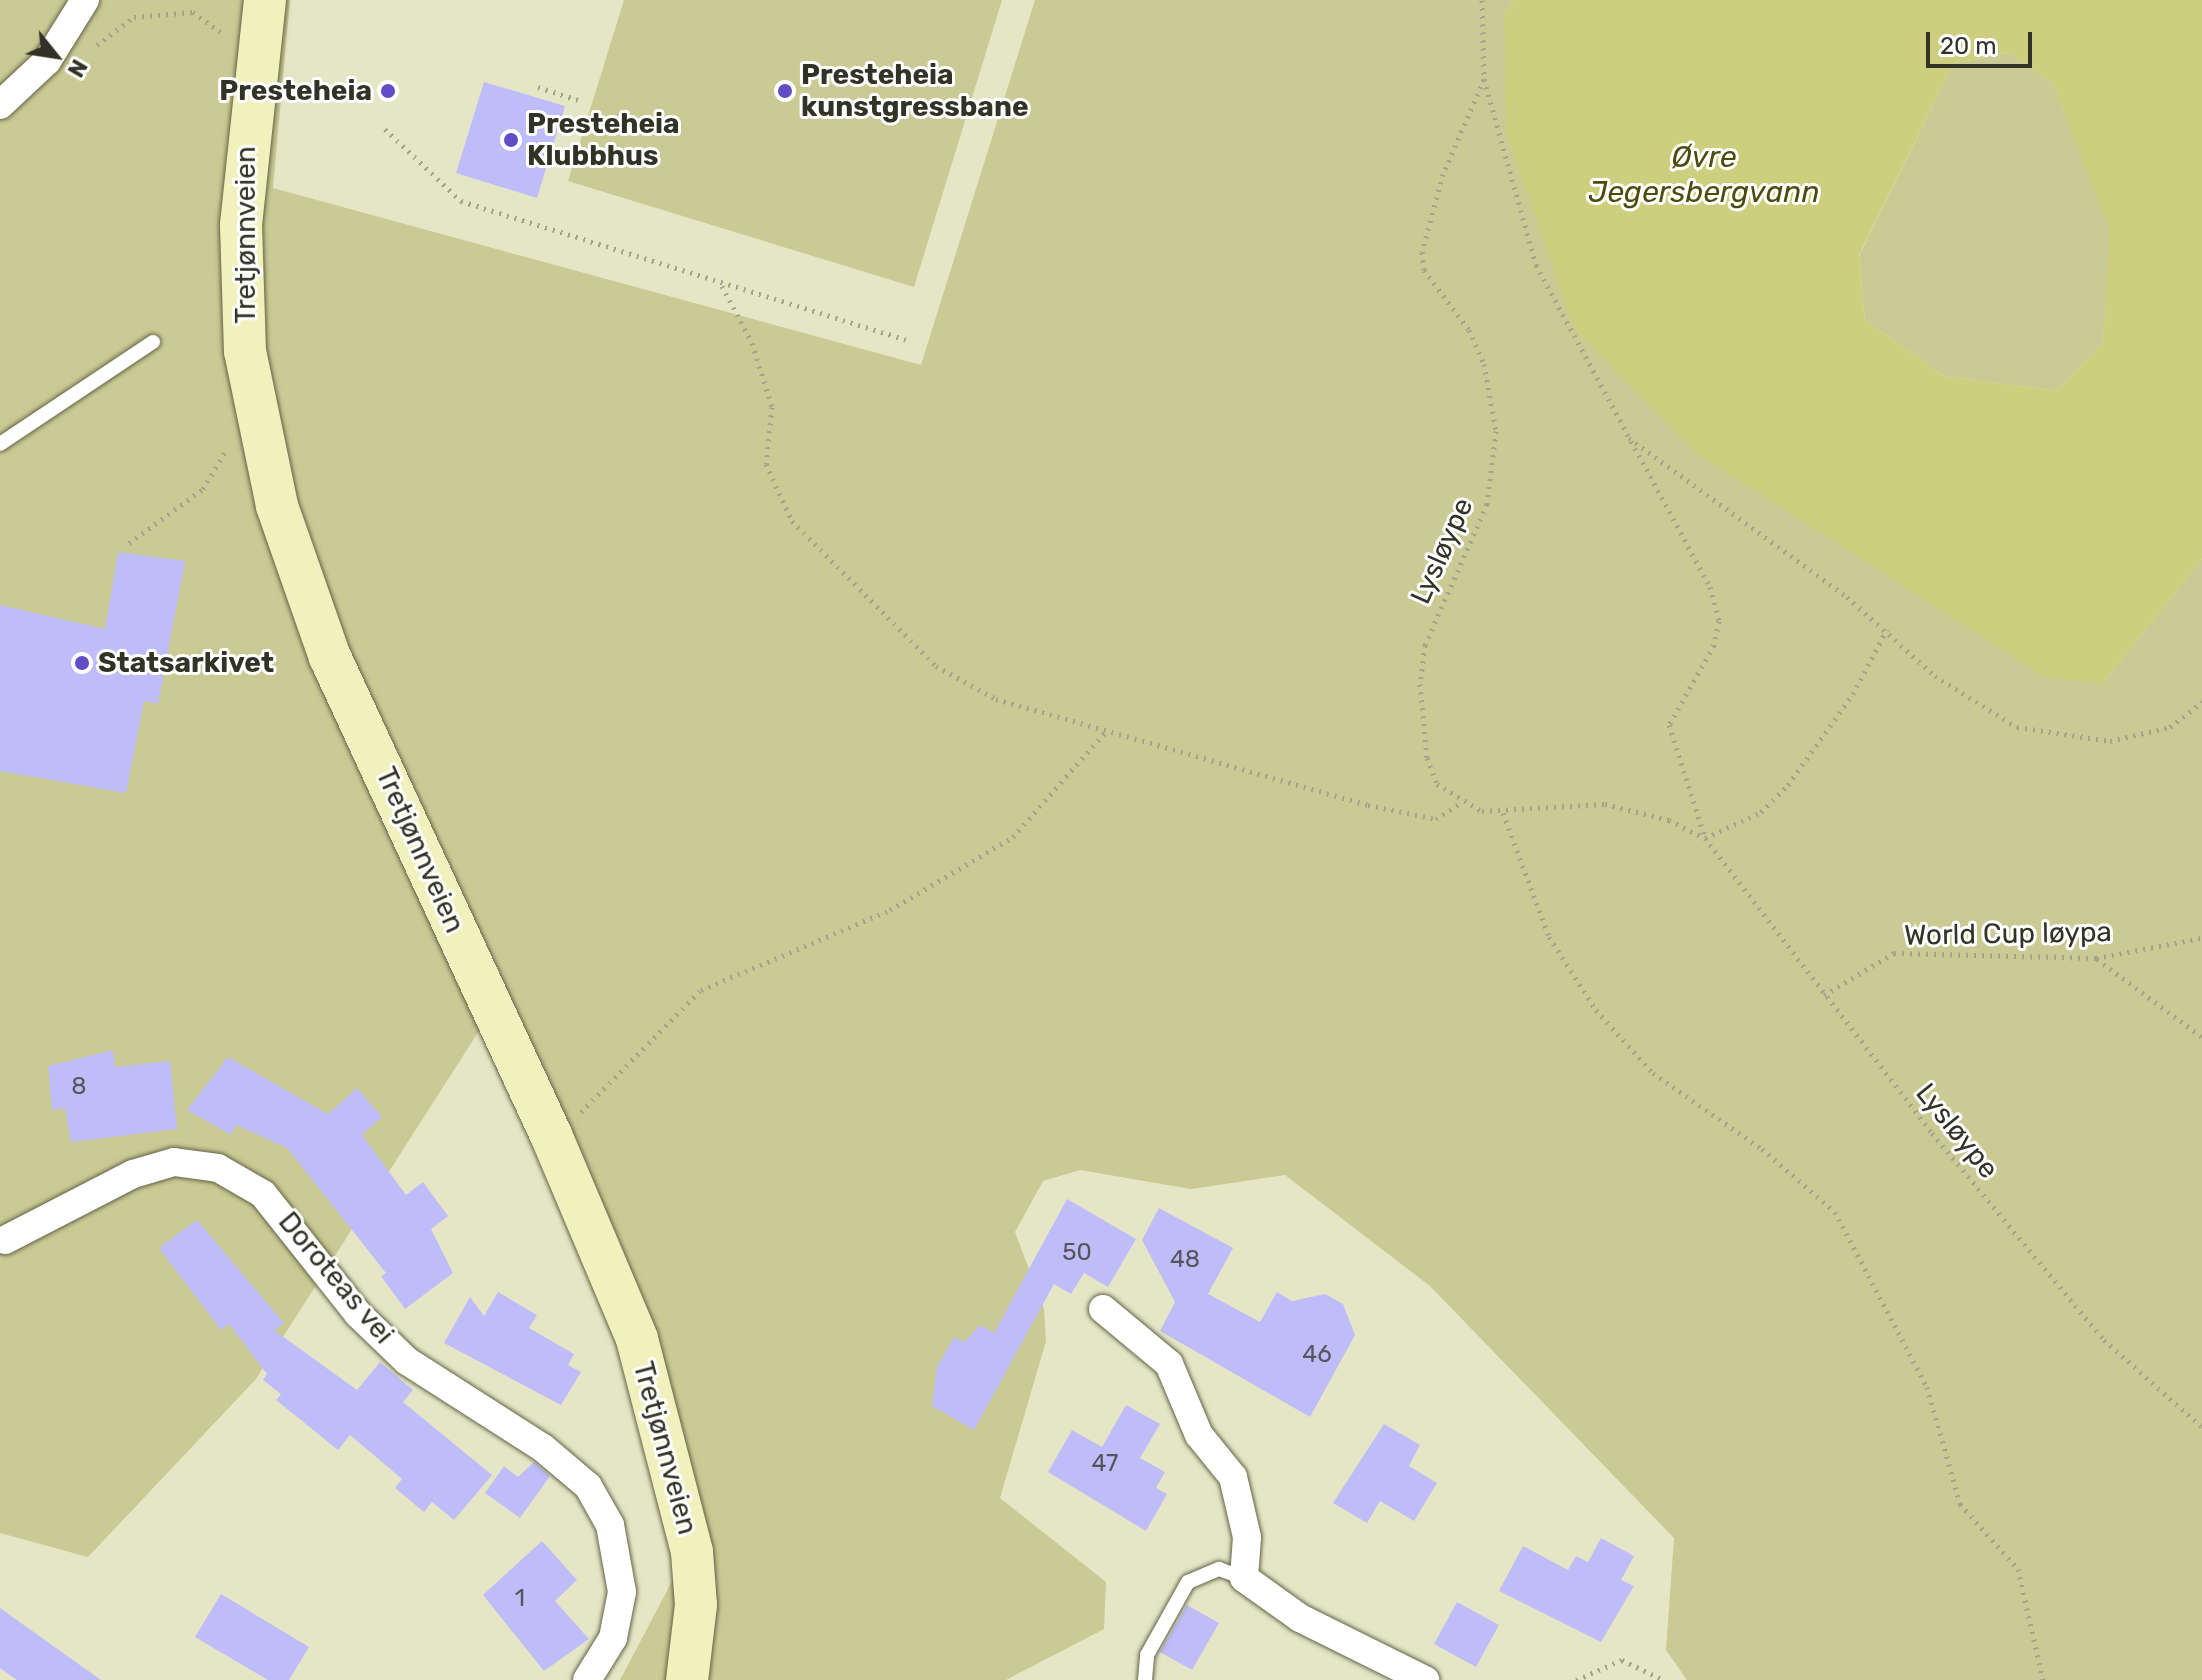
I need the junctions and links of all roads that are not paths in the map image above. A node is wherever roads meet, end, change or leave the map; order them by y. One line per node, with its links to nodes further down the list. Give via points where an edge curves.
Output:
1 (85, 0): 3 (street, via 47,61)
2 (257, 2): 10 (street, Tretjønnveien, via 241,225 245,351 277,506 330,657 551,1135 637,1339 692,1552 696,1605)
3 (0, 105)
4 (153, 342): 5 (lane)
5 (0, 444)
6 (5, 1240): 9 (street, Doroteas vei, via 133,1174 174,1162 218,1168 263,1194 358,1314 407,1361 543,1448 588,1486 610,1525 622,1592 613,1638)
7 (1103, 1309): 8 (street, via 1169,1364 1199,1435 1233,1477 1247,1537)
8 (1244, 1578): 11 (lane, via 1219,1569 1188,1582 1147,1655); 12 (street, via 1300,1618)
9 (587, 1680)
10 (687, 1680)
11 (1145, 1680)
12 (1425, 1680)

